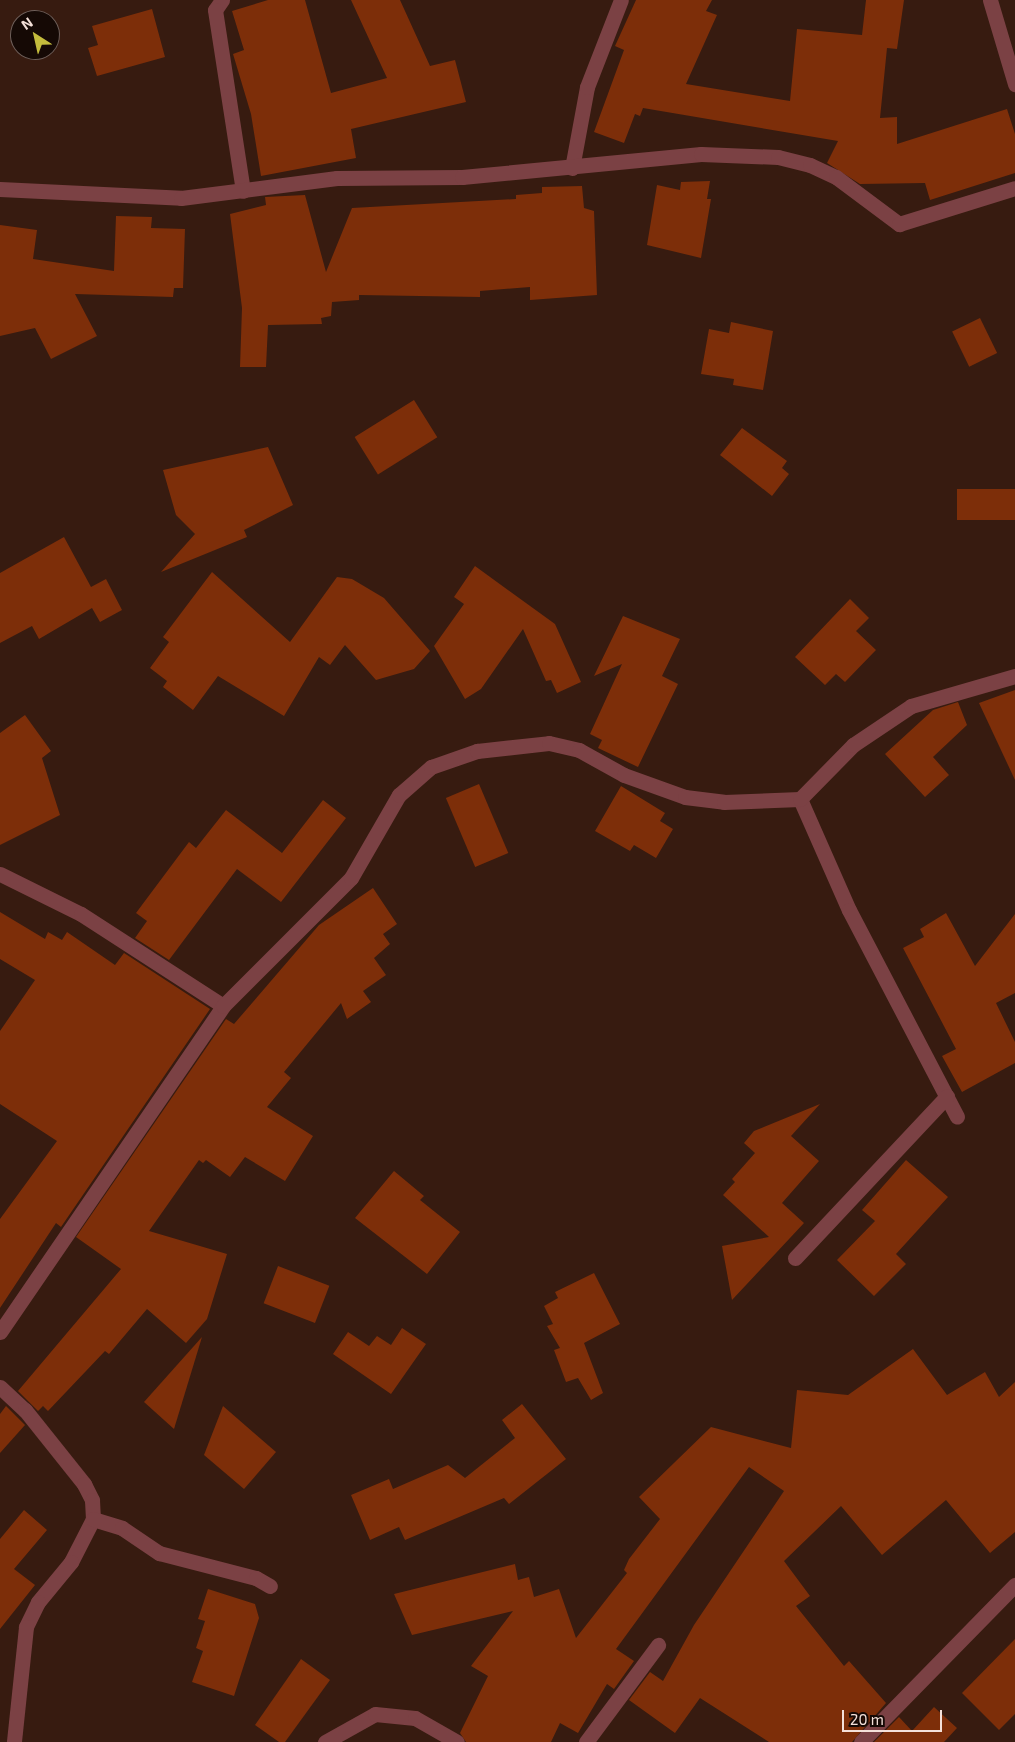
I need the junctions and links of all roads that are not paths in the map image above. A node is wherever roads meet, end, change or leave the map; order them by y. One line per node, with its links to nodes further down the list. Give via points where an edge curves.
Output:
1 (222, 0): 8 (street, via 216,10)
2 (621, 0): 5 (street, via 587,87)
3 (990, 0): 4 (street)
4 (1015, 84)
5 (572, 168): 6 (street, via 701,154 778,156 810,165 836,178 898,224); 8 (street, via 462,177 338,178)
6 (1015, 188)
7 (0, 189): 8 (street, via 181,198)
8 (243, 191)
9 (1015, 676): 10 (street, via 911,706 853,745)
10 (800, 799): 12 (street, via 724,802 685,797 624,775 579,750 549,743 449,758 431,767 400,795 351,878); 13 (street, via 849,910)
11 (0, 874): 12 (street, via 81,914)
12 (224, 1006): 16 (street)
13 (947, 1096): 14 (street); 15 (street)
14 (958, 1117)
15 (796, 1258)
16 (0, 1332)
17 (0, 1387): 18 (street, via 25,1410 84,1484 92,1500)
18 (93, 1519): 20 (street, via 122,1528 159,1553 256,1578); 22 (street, via 71,1562 38,1602 26,1627)
19 (1015, 1585): 26 (street)
20 (270, 1586)
21 (658, 1645): 25 (street)
22 (14, 1742)
23 (325, 1742): 24 (street, via 375,1714 415,1718)
24 (458, 1742)
25 (586, 1742)
26 (860, 1742)

